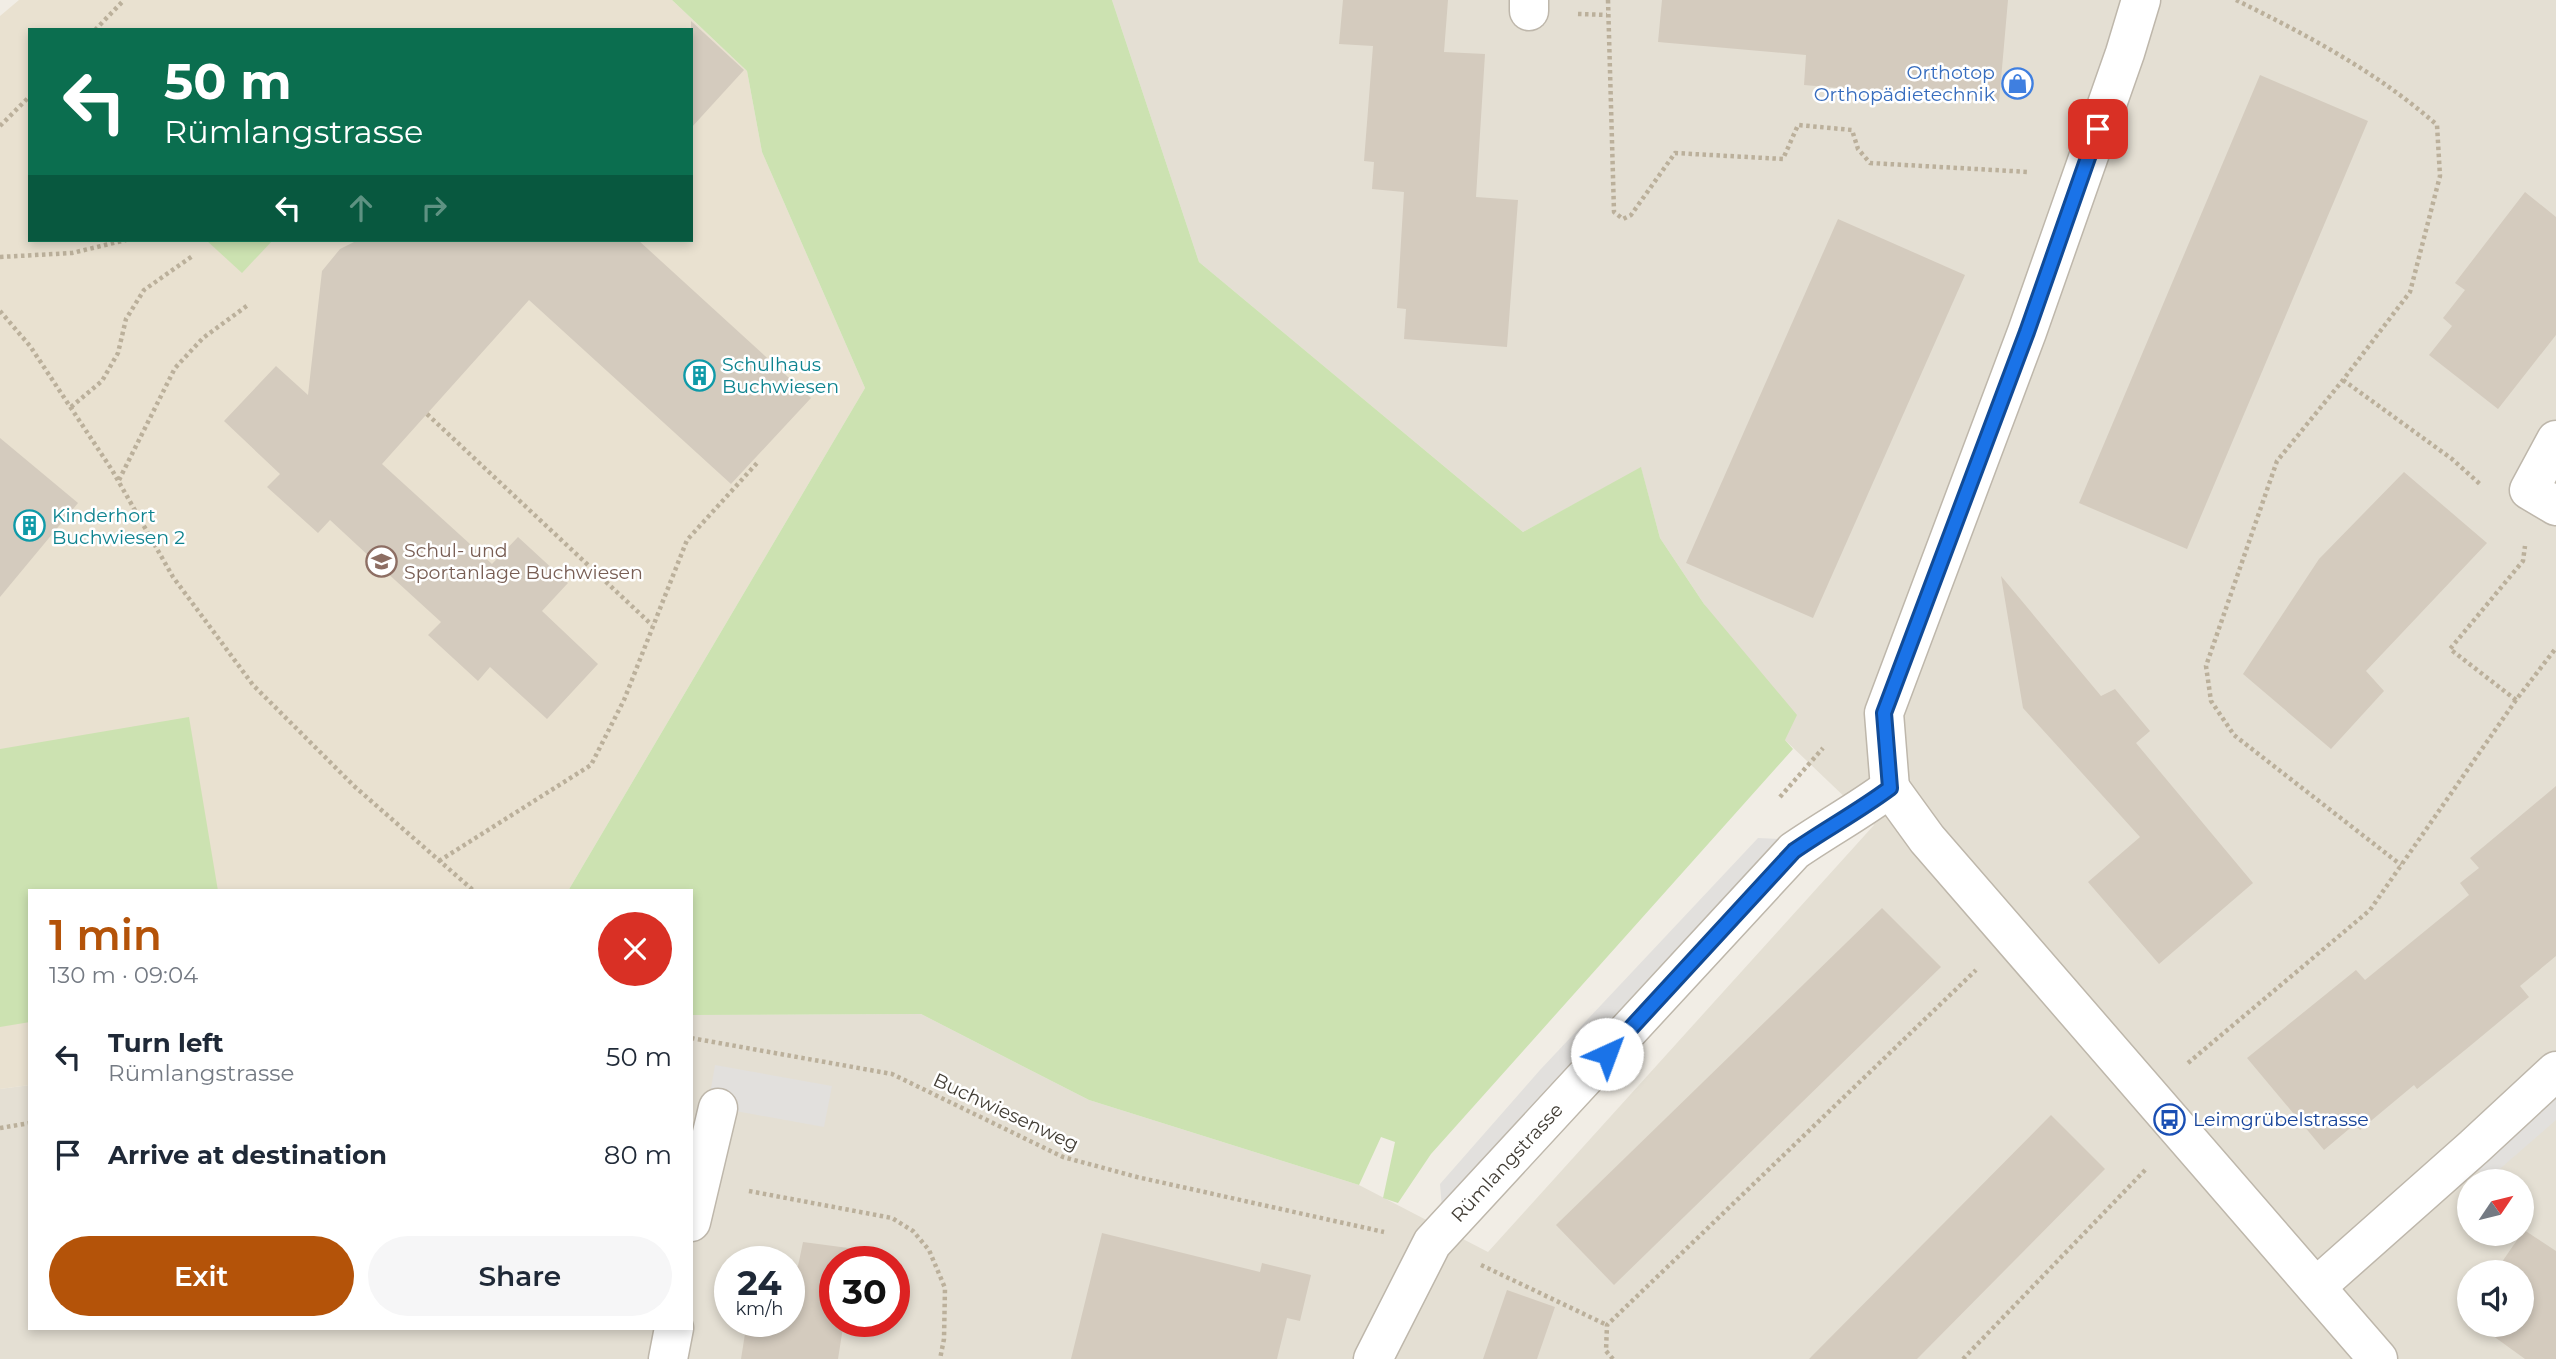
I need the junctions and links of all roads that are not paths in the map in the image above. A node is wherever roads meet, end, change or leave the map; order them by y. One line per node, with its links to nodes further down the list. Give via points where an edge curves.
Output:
1 (2141, 0): 4 (street, via 2032,319 1884,713)
2 (2556, 440): 3 (street, via 2529,490)
3 (2556, 506)
4 (1890, 788): 8 (street, via 1927,839); 11 (street, Rümlangstrasse, via 1794,851 1432,1242)
5 (2556, 1071): 8 (street)
6 (718, 1108): 7 (street)
7 (693, 1214)
8 (2316, 1287): 12 (street)
9 (674, 1330): 10 (street)
10 (668, 1359)
11 (1373, 1359)
12 (2378, 1359)

